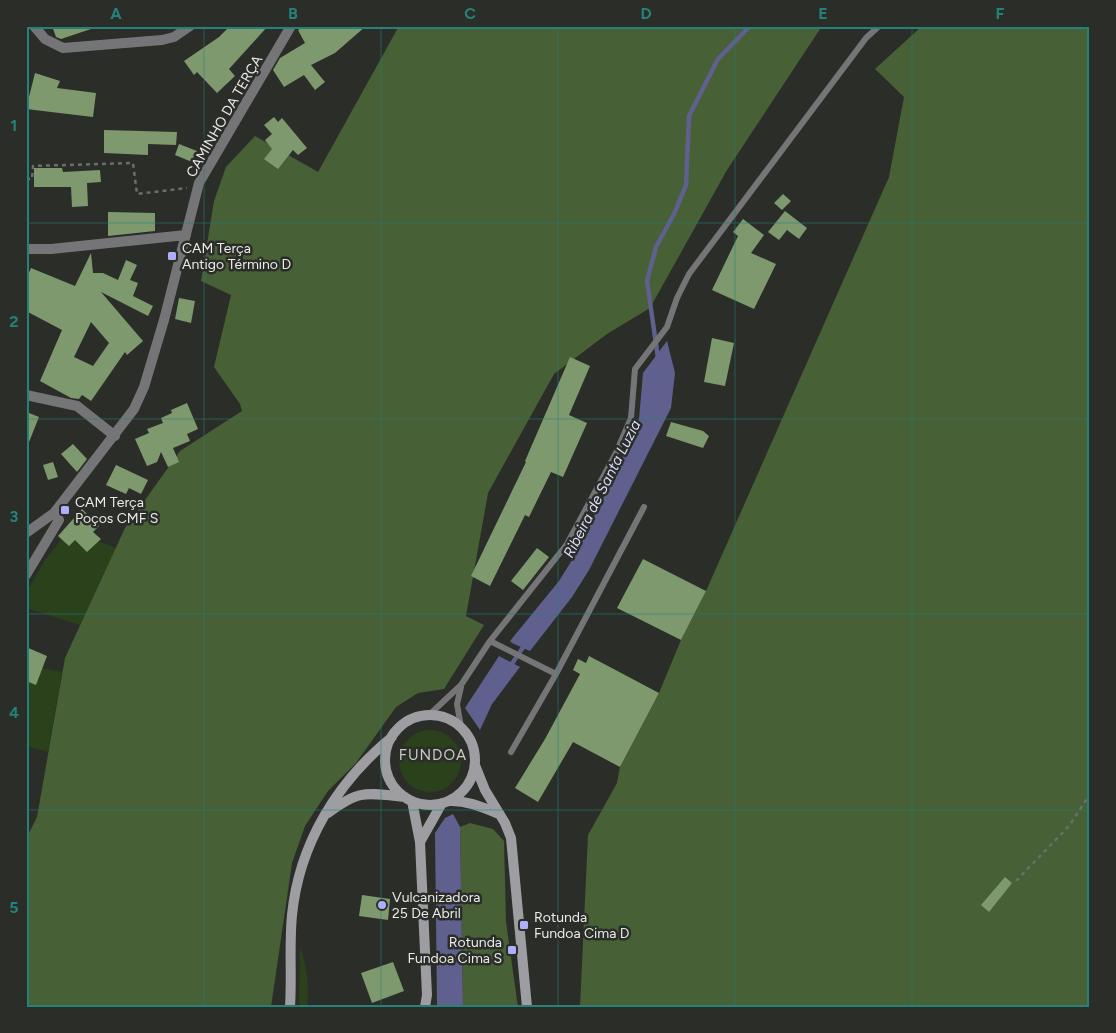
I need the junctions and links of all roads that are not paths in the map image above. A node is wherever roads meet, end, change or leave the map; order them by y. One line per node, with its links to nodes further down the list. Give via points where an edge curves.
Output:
1 (34, 26): 2 (street, via 45,39 63,48 162,40 174,37)
2 (190, 26)
3 (291, 26): 5 (street, CAMINHO DA TERÇA, via 199,183)
4 (879, 26): 13 (lane, via 866,38 688,274 667,327 636,370 631,418 567,544)
5 (186, 235): 6 (street); 8 (street, CAMINHO DA TERÇA, via 144,387 134,409)
6 (26, 249)
7 (26, 395): 8 (street, via 77,406)
8 (115, 436): 10 (street, CAMINHO DA TERÇA)
9 (644, 507): 14 (lane)
10 (54, 513): 11 (street, CAMINHO DA TERÇA); 12 (street, via 59,520)
11 (26, 533)
12 (26, 575)
13 (490, 642): 14 (lane); 15 (lane)
14 (556, 674): 19 (lane)
15 (462, 685): 16 (lane); 17 (lane, via 457,704)
16 (428, 715): 17 (main road); 18 (main road, via 407,721)
17 (458, 725): 20 (main road, via 472,745)
18 (392, 737): 21 (main road, via 386,753 387,770 394,786); 24 (main road, via 370,755)
19 (511, 752)
20 (475, 765): 22 (main road, via 469,783); 23 (main road)
21 (409, 799): 22 (main road, via 424,804); 24 (main road, via 356,794); 25 (main road)
22 (448, 801): 23 (main road); 25 (main road)
23 (500, 815): 28 (main road, via 511,838)
24 (322, 817): 26 (main road, via 299,872 292,916)
25 (420, 842): 27 (main road)
26 (290, 1007)
27 (425, 1007)
28 (527, 1007)

